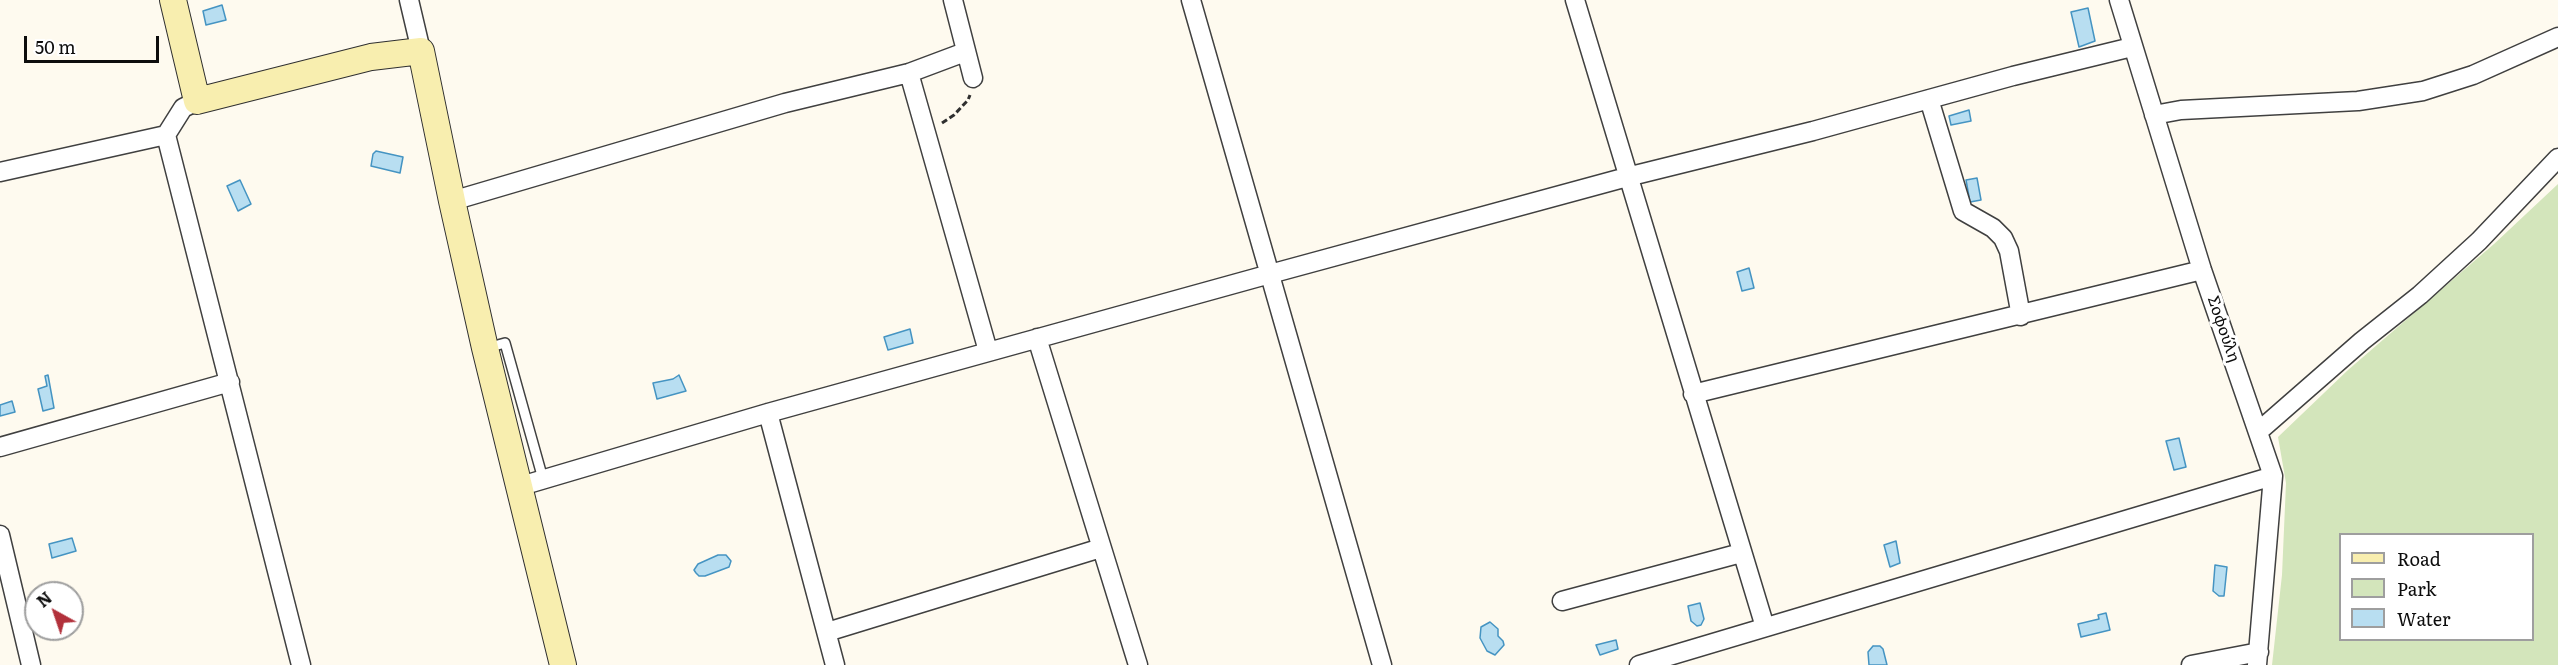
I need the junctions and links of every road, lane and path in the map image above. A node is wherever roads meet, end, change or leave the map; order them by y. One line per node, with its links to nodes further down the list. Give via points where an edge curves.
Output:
1 (173, 0): 14 (street)
2 (409, 0): 9 (street)
3 (953, 0): 10 (street)
4 (1191, 0): 23 (street)
5 (1575, 0): 20 (street)
6 (2119, 0): 8 (street, Σοφούλη)
7 (2558, 37): 15 (street, via 2473,75 2423,91 2358,101 2181,110)
8 (2132, 47): 13 (street); 15 (street, Σοφούλη)
9 (421, 51): 14 (street, via 370,57); 21 (street)
10 (965, 52): 11 (street); 12 (street)
11 (909, 74): 16 (street); 21 (street, via 785,104)
12 (973, 78): 16 (path, via 968,100 954,115)
13 (1929, 99): 20 (street); 24 (street, via 1963,211 1993,228 2009,251)
14 (197, 101): 17 (street, via 183,108)
15 (2154, 116): 22 (street, Σοφούλη)
16 (927, 132): 26 (street)
17 (166, 135): 19 (street); 27 (street)
18 (2558, 158): 30 (street, via 2420,296)
19 (0, 172)
20 (1627, 177): 23 (street); 28 (street)
21 (452, 201): 33 (street, via 485,348)
22 (2202, 270): 24 (street); 30 (street, Σοφούλη)
23 (1270, 274): 25 (street); 47 (street)
24 (2021, 316): 28 (street)
25 (1037, 338): 26 (street); 35 (street)
26 (988, 351): 29 (street)
27 (230, 382): 31 (street); 43 (street)
28 (1693, 394): 36 (street)
29 (768, 413): 33 (street); 39 (street)
30 (2259, 431): 32 (street, Σοφούλη)
31 (0, 447)
32 (2273, 476): 38 (street); 41 (street, Σοφούλη)
33 (532, 483): 44 (street)
34 (0, 536): 42 (street)
35 (1101, 548): 39 (street); 46 (street)
36 (1741, 553): 37 (street); 38 (street)
37 (1562, 601)
38 (1765, 627): 40 (street)
39 (827, 632): 45 (street)
40 (1690, 658): 48 (street)
41 (2258, 658): 49 (street)
42 (31, 665)
43 (301, 665)
44 (563, 665)
45 (835, 665)
46 (1138, 665)
47 (1382, 665)
48 (1639, 665)
49 (2191, 665)

